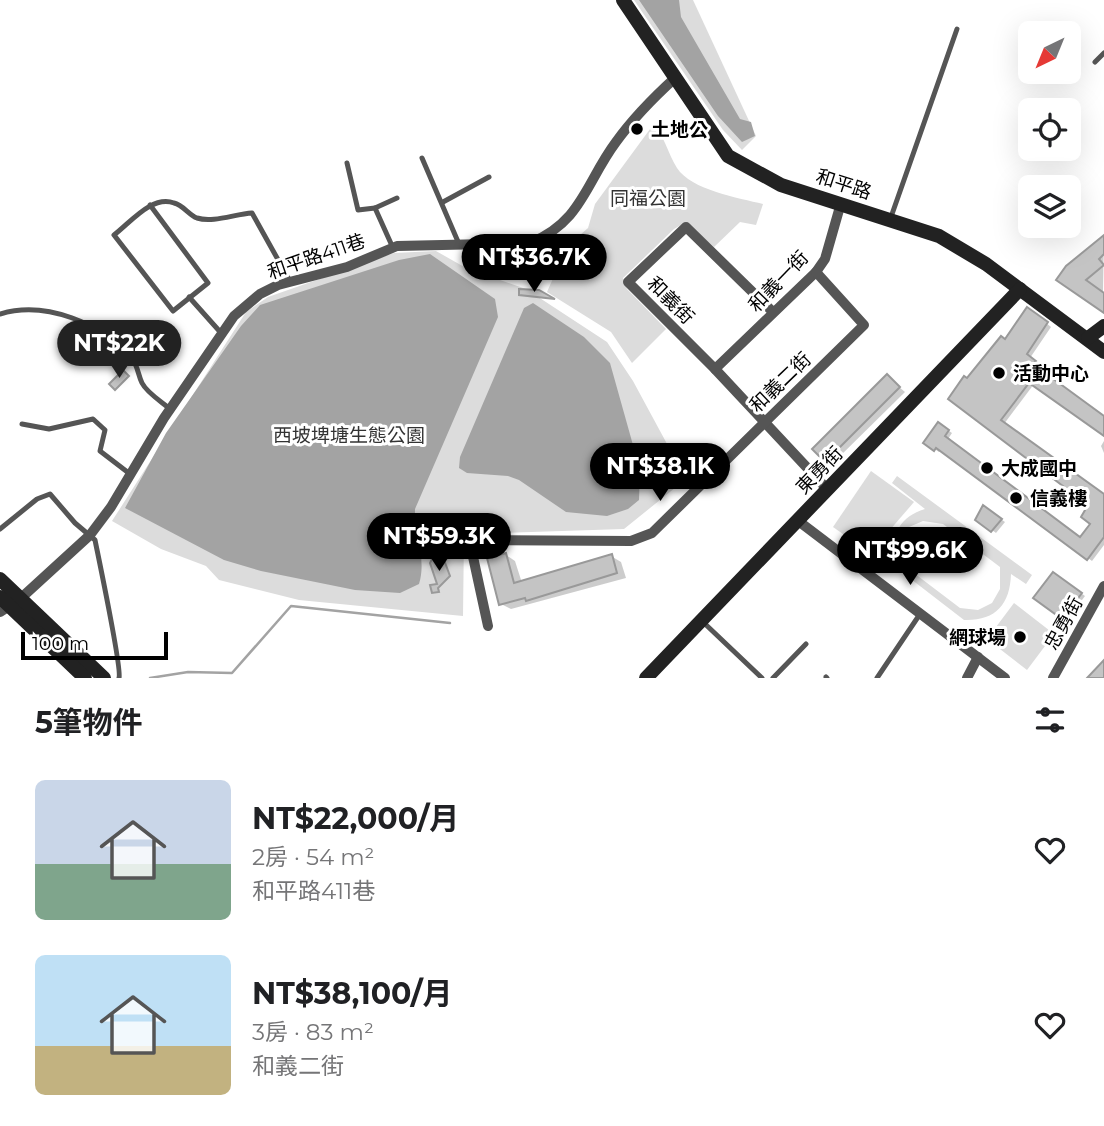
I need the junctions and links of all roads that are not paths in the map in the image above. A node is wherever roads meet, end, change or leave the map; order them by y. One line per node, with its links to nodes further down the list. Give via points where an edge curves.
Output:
1 (623, 0): 5 (street, 和平路)
2 (957, 29): 14 (lane)
3 (1104, 53): 4 (lane)
4 (1095, 62)
5 (676, 78): 11 (street, 和平路, via 728,156 781,185); 15 (street, 和平路411巷, via 643,106 557,230 530,243)
6 (422, 158): 10 (lane)
7 (347, 163): 13 (lane, via 358,209)
8 (489, 177): 10 (lane)
9 (397, 198): 13 (lane)
10 (443, 202): 15 (lane)
11 (841, 203): 14 (street, 和平路); 17 (street, 和義一街, via 825,259)
12 (150, 205): 18 (lane, via 178,203 196,218 252,213); 20 (lane, via 208,283); 20 (lane, via 114,234 173,311)
13 (375, 208): 16 (lane)
14 (890, 220): 19 (street, 和平路, via 939,236)
15 (459, 244): 16 (street, 和平路411巷)
16 (393, 248): 18 (street, 和平路411巷)
17 (816, 272): 21 (street, 和義一街); 29 (street, 和義二街, via 864,326)
18 (291, 283): 24 (street, 和平路411巷, via 253,299)
19 (1020, 289): 25 (street, 和平路); 32 (street, 東勇街)
20 (189, 297): 24 (lane)
21 (772, 313): 27 (street, 和義一街); 27 (street, 和義街, via 686,227 628,282)
22 (0, 314): 28 (lane, via 41,310 60,313 89,327 121,346 135,362 143,386)
23 (1104, 326): 25 (street)
24 (222, 334): 28 (street, 和平路411巷)
25 (1088, 338): 26 (street, 和平路)
26 (1104, 352)
27 (715, 369): 29 (street, 和義街)
28 (170, 409): 31 (street, 和平路411巷)
29 (764, 421): 32 (street, 和義街); 41 (street, 和義二街, via 652,533 639,539 470,543)
30 (22, 424): 31 (lane, via 49,429 93,419 105,430 100,451)
31 (130, 474): 35 (street, 和平路411巷)
32 (827, 489): 33 (street, 東勇街)
33 (797, 520): 39 (street); 40 (street, 東勇街)
34 (0, 529): 35 (lane, via 50,494)
35 (90, 535): 38 (street, 和平路411巷); 46 (lane, via 95,540)
36 (0, 579): 38 (street)
37 (1104, 586): 53 (street, 忠勇街)
38 (7, 604): 44 (street); 45 (street)
39 (920, 614): 43 (street); 50 (lane)
40 (701, 620): 47 (street, 東勇街); 48 (lane)
41 (488, 625)
42 (806, 644): 49 (lane)
43 (978, 657): 51 (street); 52 (street)
44 (85, 678)
45 (104, 678)
46 (119, 678)
47 (647, 678)
48 (762, 678)
49 (772, 678)
50 (877, 678)
51 (967, 678)
52 (1005, 678)
53 (1053, 678)

